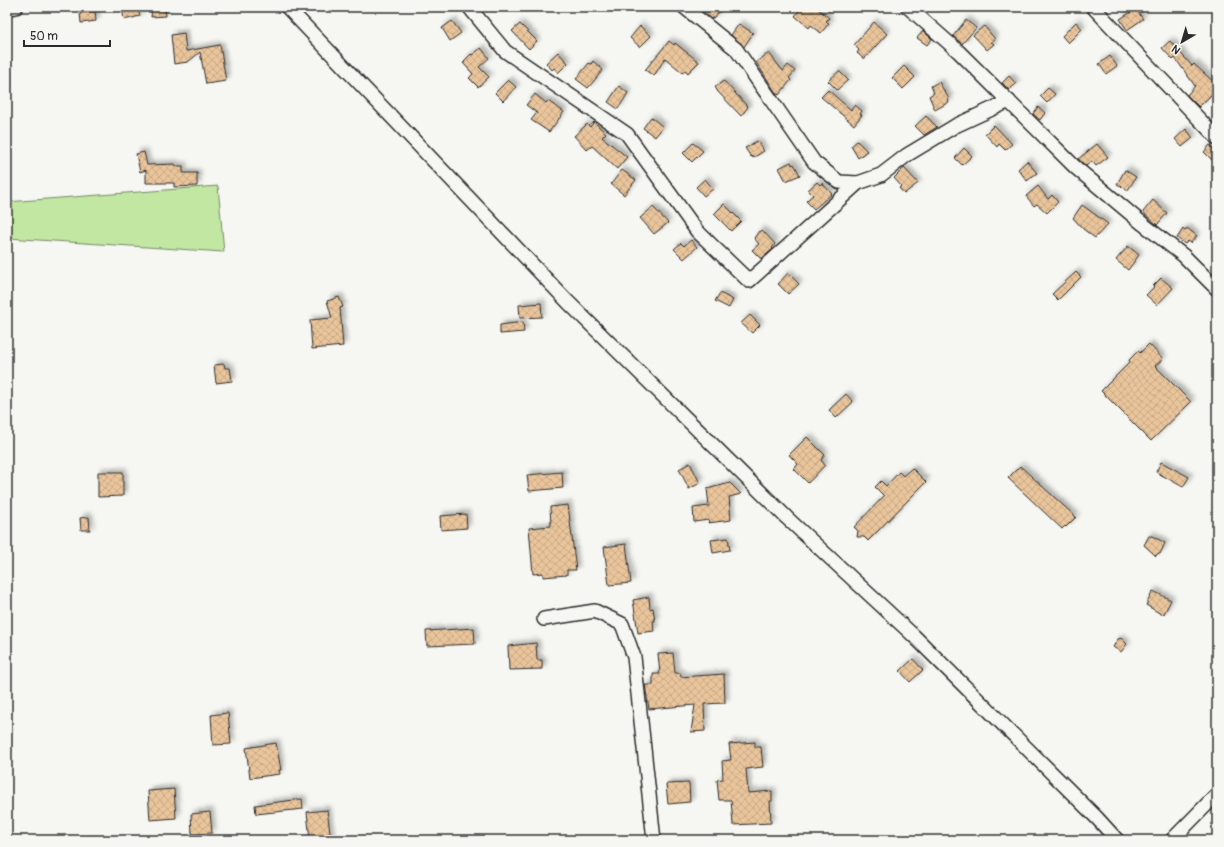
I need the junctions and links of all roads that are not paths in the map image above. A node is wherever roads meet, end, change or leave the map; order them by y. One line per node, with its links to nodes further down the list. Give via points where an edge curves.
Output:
1 (16, 7): 7 (street)
2 (287, 7): 15 (street, via 568,302 787,518 914,636)
3 (469, 7): 10 (street, via 505,51 627,134 697,231 749,281)
4 (684, 7): 10 (street, via 736,49 814,162 839,182)
5 (908, 7): 8 (street)
6 (1093, 7): 9 (street)
7 (7, 8)
8 (1009, 101): 10 (street, via 955,126 906,155 882,175); 11 (street, via 1075,167 1184,256)
9 (1217, 138)
10 (858, 183)
11 (1217, 289)
12 (544, 619): 14 (street, via 595,611 622,624 634,657)
13 (1217, 794): 16 (street)
14 (654, 840)
15 (1117, 840)
16 (1172, 840)

